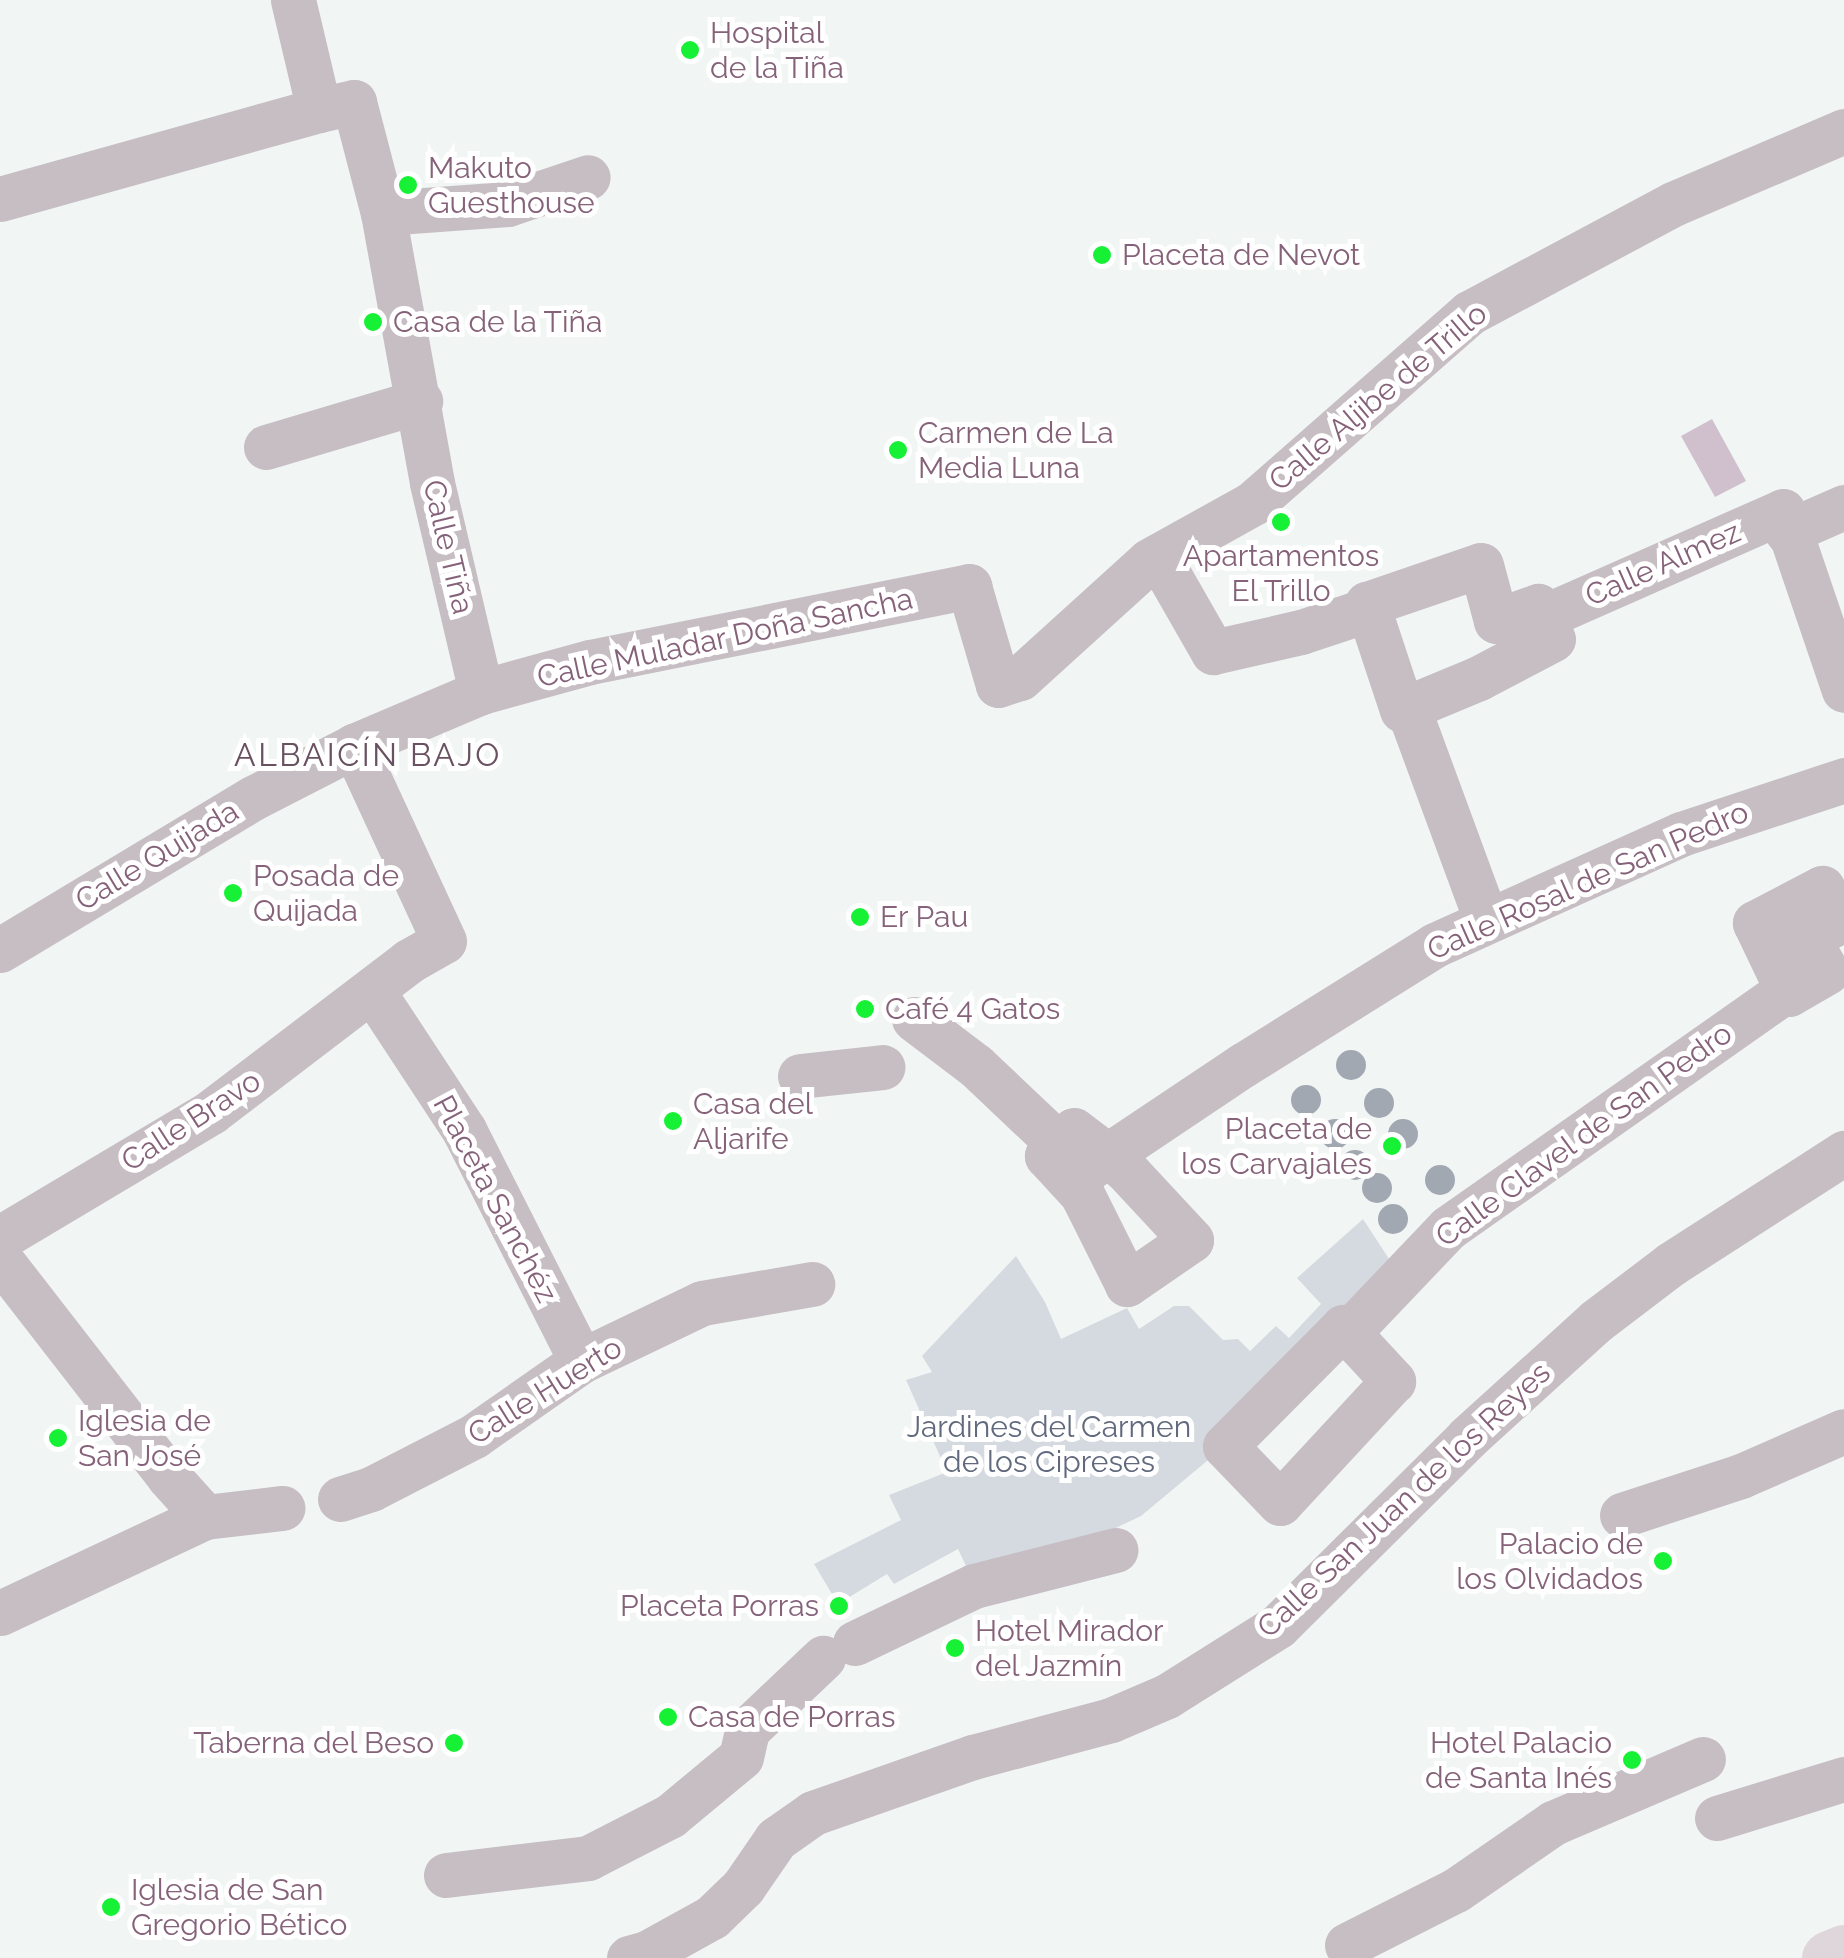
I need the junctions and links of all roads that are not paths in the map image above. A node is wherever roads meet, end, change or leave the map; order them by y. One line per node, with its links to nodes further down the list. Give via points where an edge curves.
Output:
1 (293, 0): 2 (street)
2 (319, 110): 5 (street); 6 (street, Calle Tiña, via 354,102)
3 (1844, 131): 11 (street, Calle Aljibe de Trillo, via 1651,216 1469,313 1253,503)
4 (588, 178): 6 (street, via 508,204)
5 (0, 199)
6 (383, 212): 7 (street, Calle Tiña)
7 (420, 401): 8 (street); 16 (street, Calle Tiña, via 432,483)
8 (266, 447)
9 (1844, 507): 10 (street, Calle Almez)
10 (1785, 522): 14 (street, Calle Almez); 15 (street)
11 (1158, 556): 12 (street, Calle Aljibe de Trillo, via 1020,678 998,684); 13 (street, via 1213,652)
12 (970, 586): 16 (street, Calle Muladar Doña Sancha, via 590,662)
13 (1367, 610): 14 (street, via 1367,604 1481,564 1496,620 1538,606); 17 (street, via 1402,710)
14 (1543, 617): 17 (street, via 1553,640)
15 (1844, 690)
16 (481, 692): 18 (street, Calle Quijada)
17 (1408, 708): 21 (street)
18 (354, 746): 22 (street, Calle Quijada, via 253,798); 23 (street, Calle Bravo, via 444,941)
19 (1844, 780): 21 (street, Calle Rosal de San Pedro, via 1682,834)
20 (1835, 915): 31 (street, Calle Clavel de San Pedro, via 1801,934 1787,990 1448,1228)
21 (1486, 920): 24 (street, Calle Rosal de San Pedro, via 1084,1156)
22 (0, 950)
23 (372, 990): 28 (street, Calle Bravo, via 211,1112); 32 (street, Placeta Sanchéz, via 464,1130)
24 (914, 1018)
25 (883, 1067): 26 (street)
26 (800, 1076)
27 (1844, 1154): 46 (street, Calle San Juan de los Reyes, via 1671,1264 1596,1321 1278,1626 1167,1696 1111,1720 973,1757 813,1813 776,1839 744,1887 712,1918)
28 (0, 1238)
29 (0, 1258): 37 (street)
30 (812, 1284): 32 (street, Calle Huerto, via 702,1303)
31 (1348, 1332)
32 (581, 1362): 34 (street, Calle Huerto, via 474,1436)
33 (1844, 1431): 36 (street, via 1741,1476)
34 (340, 1499)
35 (282, 1508): 37 (street)
36 (1622, 1515)
37 (206, 1517): 39 (street)
38 (1115, 1550): 43 (street, via 974,1586 839,1651 747,1730 740,1757 670,1816 588,1858)
39 (0, 1613)
40 (1703, 1760): 44 (street, via 1553,1822 1456,1890)
41 (1844, 1779): 42 (street)
42 (1717, 1818)
43 (446, 1875)
44 (1347, 1945)
45 (1844, 1952): 47 (street)
46 (629, 1958)
47 (1829, 1958)

